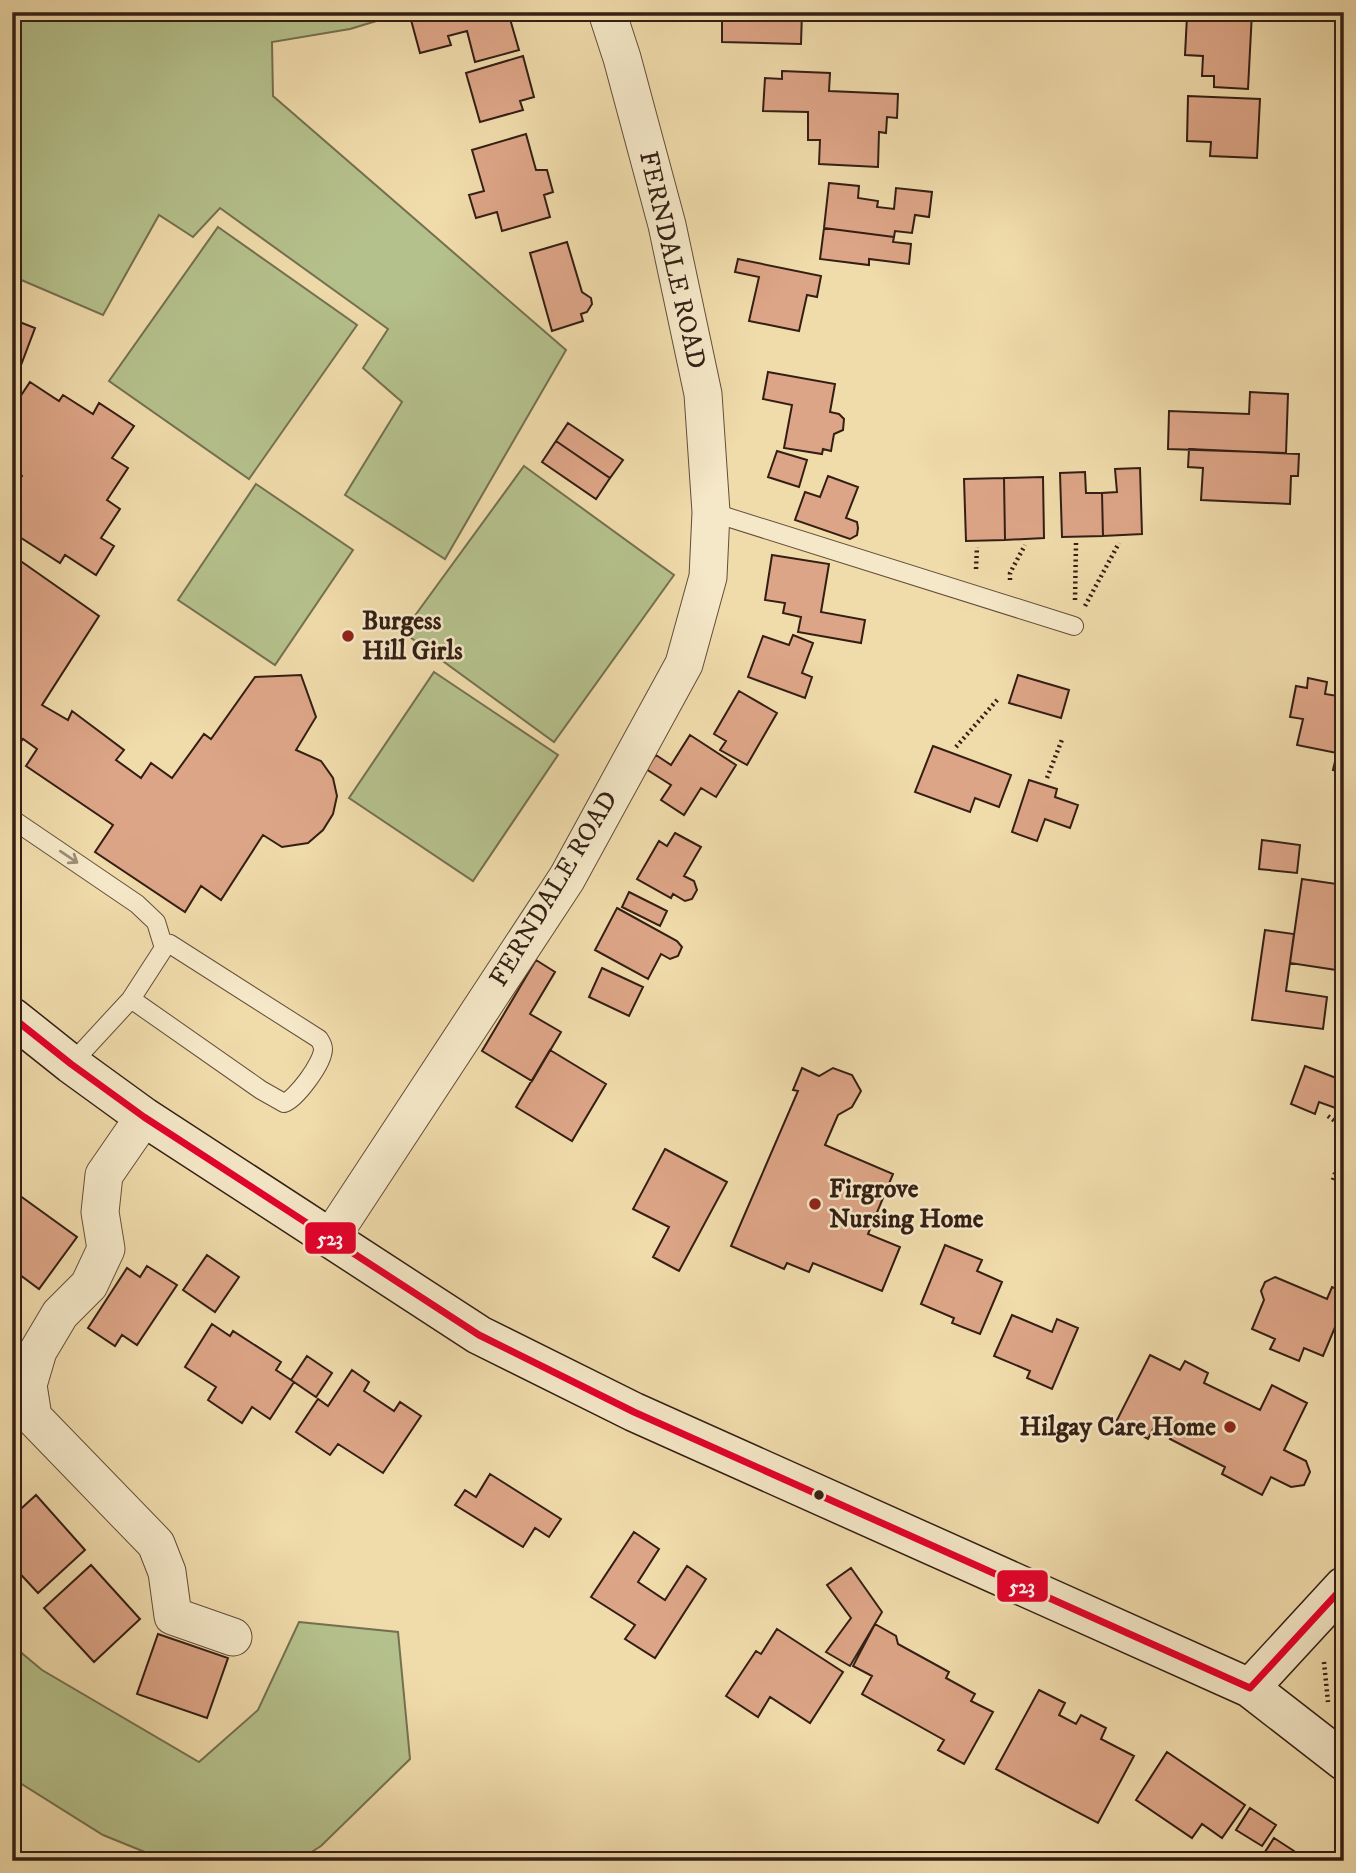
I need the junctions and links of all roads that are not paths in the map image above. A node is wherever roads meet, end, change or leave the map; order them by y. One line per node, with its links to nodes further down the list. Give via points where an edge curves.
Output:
1 (607, 12): 2 (street, FERNDALE ROAD, via 667,225 703,394)
2 (711, 512): 3 (lane); 10 (street, FERNDALE ROAD, via 708,577 684,664 567,878)
3 (1074, 626)
4 (12, 819): 5 (lane, one-way to 5, via 137,904 156,922)
5 (164, 948): 6 (lane); 6 (lane, via 173,944 319,1039 323,1052 316,1068 294,1098 287,1104 278,1101)
6 (131, 999): 8 (lane)
7 (12, 1017): 8 (main road)
8 (71, 1064): 9 (main road)
9 (144, 1117): 10 (main road); 12 (street, via 104,1175 100,1212 106,1249 89,1285 60,1314 38,1351 28,1385 33,1417 156,1545 167,1572 173,1616)
10 (330, 1239): 13 (main road, via 479,1335 634,1412)
11 (1331, 1599): 13 (main road)
12 (233, 1637)
13 (1250, 1688): 14 (main road)
14 (1338, 1757)

